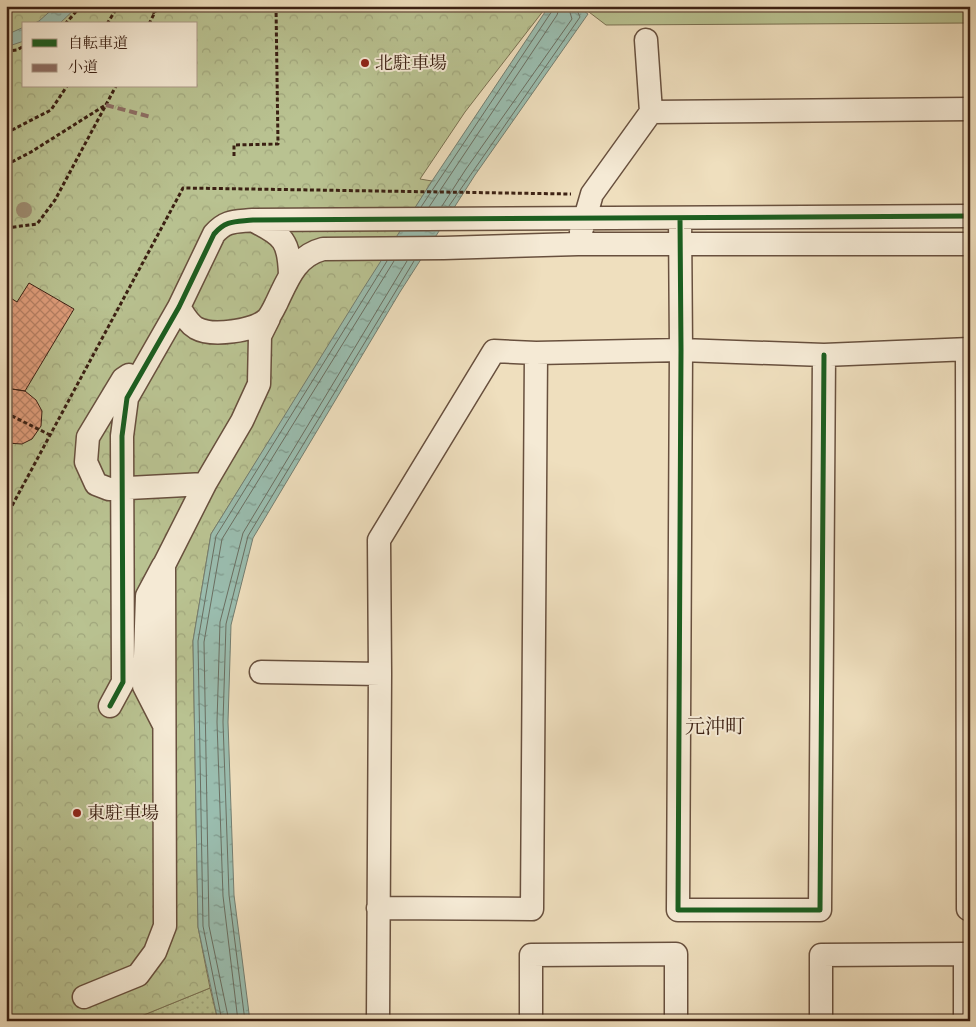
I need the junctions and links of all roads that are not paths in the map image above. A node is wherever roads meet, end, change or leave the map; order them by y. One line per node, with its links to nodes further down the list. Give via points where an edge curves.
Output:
1 (646, 40): 3 (street)
2 (970, 109): 3 (street)
3 (651, 112): 5 (street, via 592,194)
4 (970, 216): 6 (street)
5 (584, 217): 6 (street); 8 (street); 9 (street)
6 (680, 218): 10 (street)
7 (253, 220): 8 (street); 13 (street, via 282,238 288,251); 14 (street, via 228,222 214,234)
8 (298, 220): 12 (street)
9 (578, 244): 10 (street); 12 (street)
10 (679, 244): 11 (street); 17 (street)
11 (970, 244)
12 (323, 249): 13 (street, via 307,256)
13 (290, 276): 15 (street)
14 (180, 307): 15 (street, via 190,323 203,330 243,330); 20 (street)
15 (269, 318): 21 (street, via 260,336 259,384 242,422)
16 (969, 349): 19 (street); 27 (street)
17 (681, 350): 18 (street); 19 (street); 19 (street, via 678,910 820,910)
18 (536, 353): 24 (street, via 494,351 379,540); 26 (street, via 532,909)
19 (824, 355)
20 (147, 364): 22 (street, via 127,398 122,436); 22 (street, via 123,379 88,437 86,462 96,484 108,489)
21 (205, 484): 22 (street); 28 (street, via 147,596 144,686 165,728 165,926 156,952 138,975)
22 (123, 489): 25 (street, via 123,682)
23 (261, 672): 24 (street)
24 (380, 674): 26 (street)
25 (110, 706)
26 (378, 908): 29 (street)
27 (970, 909)
28 (84, 997)
29 (378, 1021)
30 (531, 1021): 31 (street, via 531,955 676,954)
31 (676, 1021)
32 (821, 1021): 33 (street, via 820,955 964,954)
33 (965, 1021)

